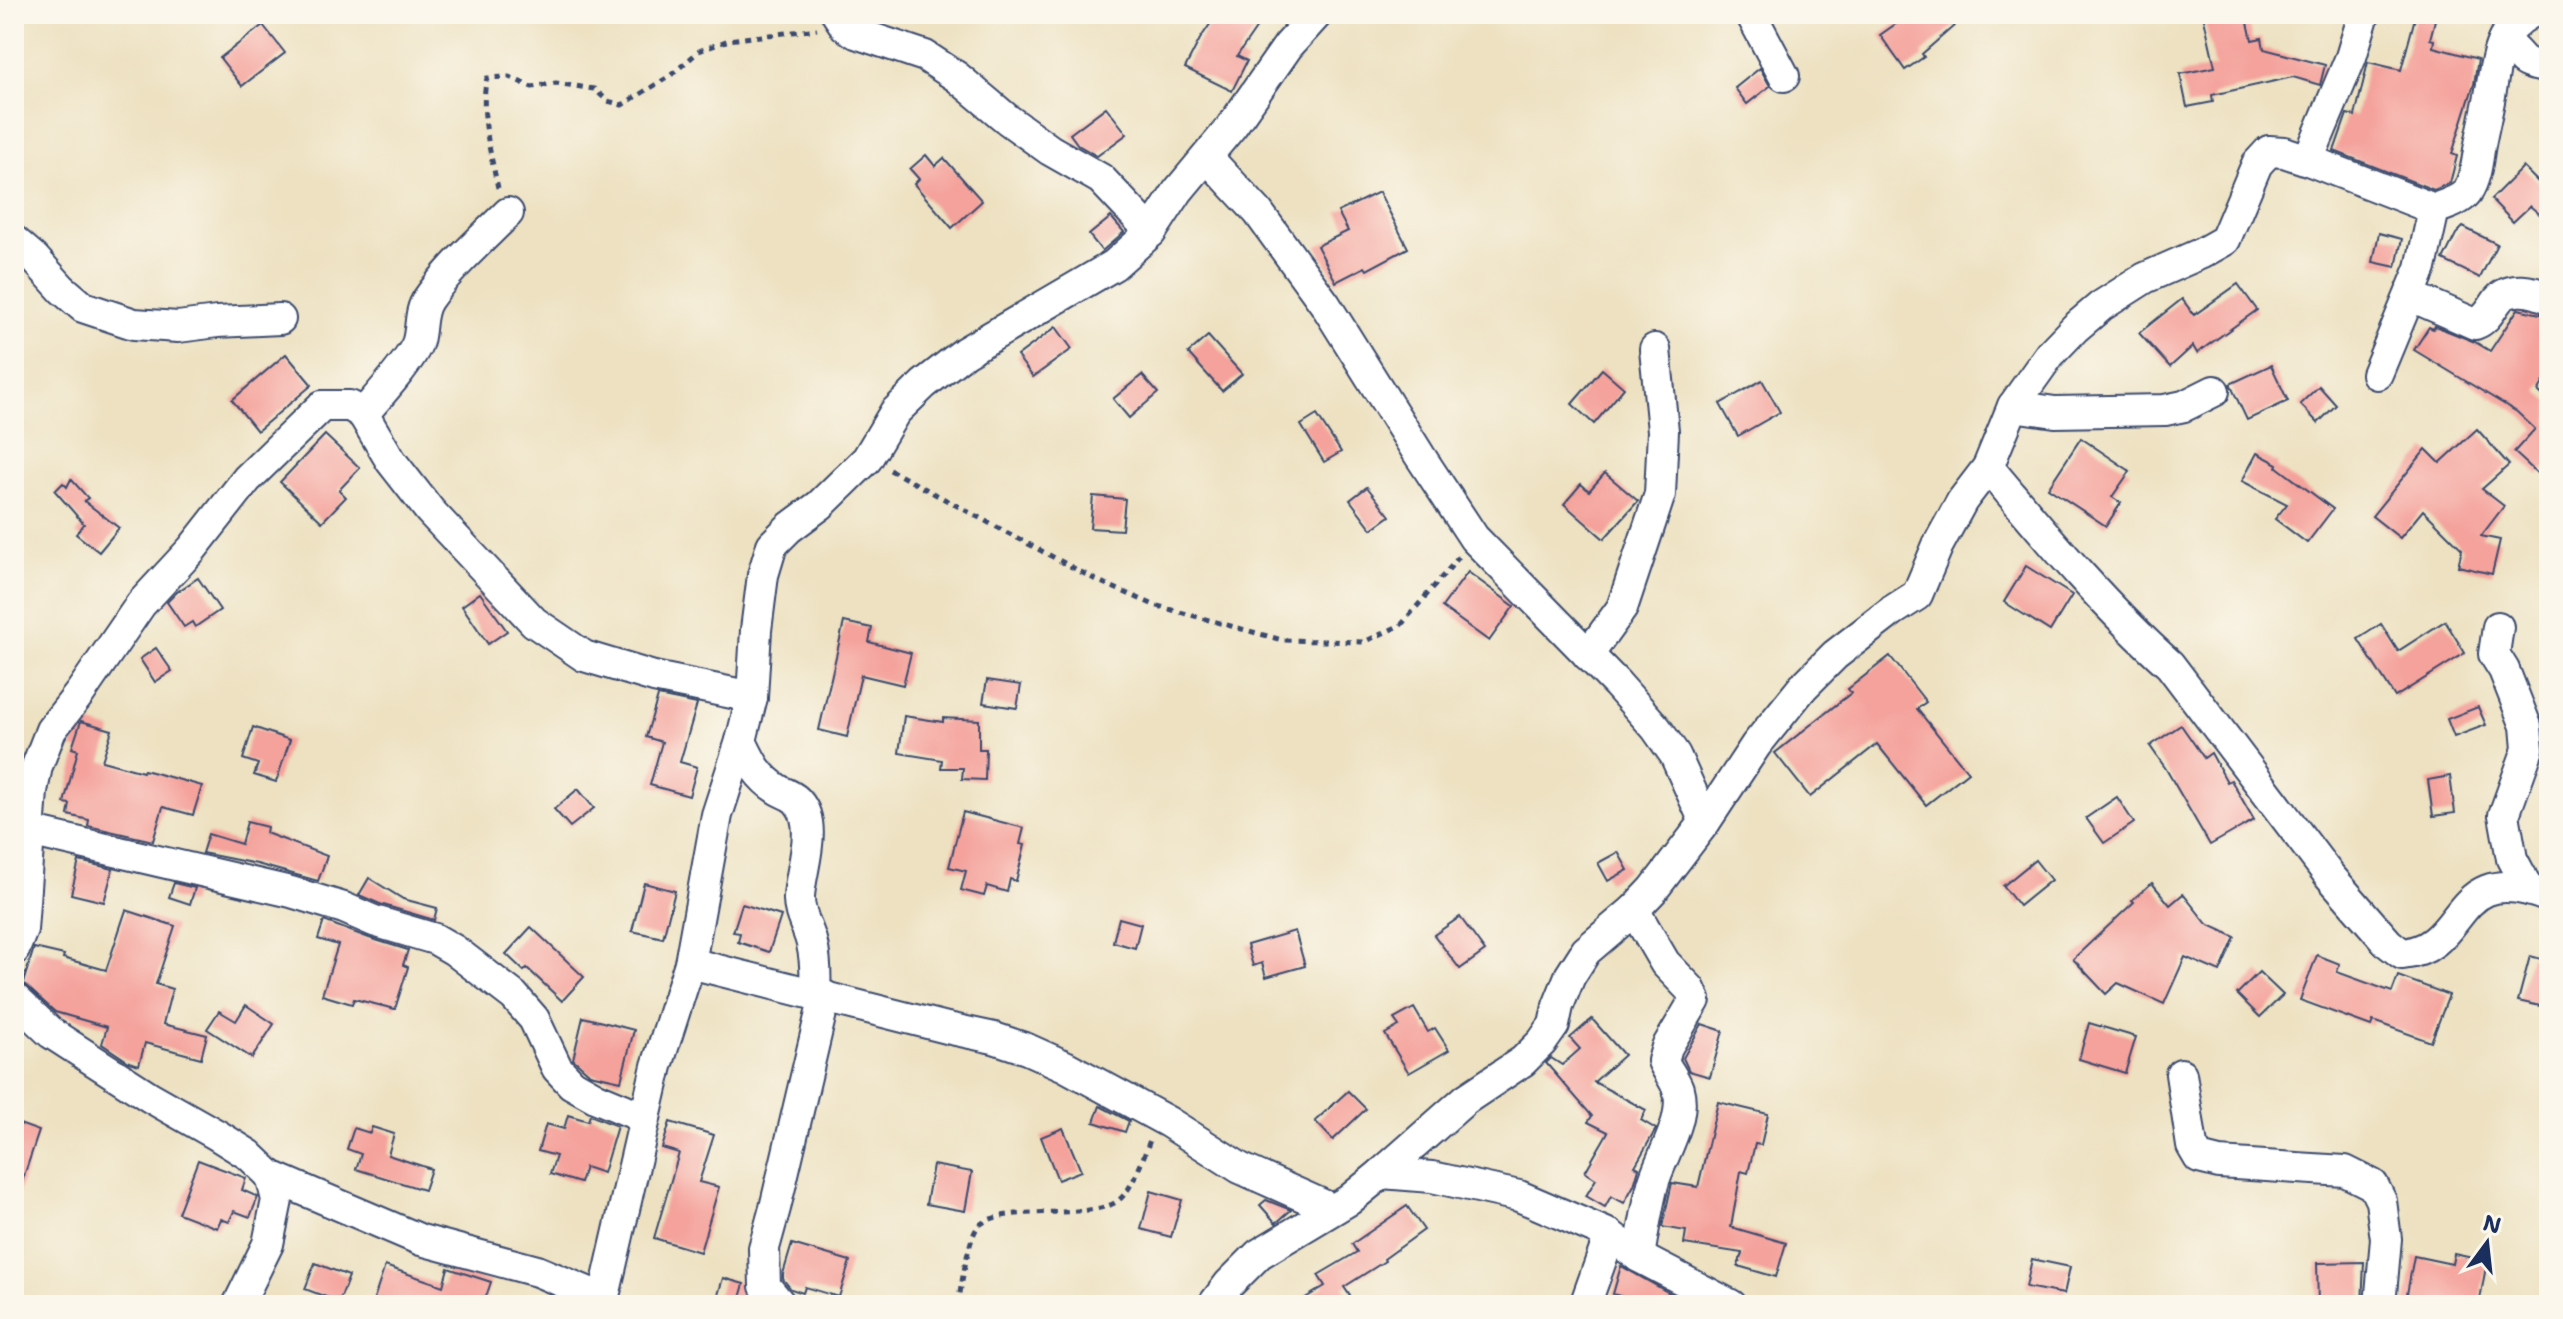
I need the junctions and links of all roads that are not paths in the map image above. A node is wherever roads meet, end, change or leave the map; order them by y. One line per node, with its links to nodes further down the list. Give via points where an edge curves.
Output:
1 (1317, 14): 9 (street)
2 (1751, 14): 8 (street)
3 (2364, 14): 10 (street)
4 (2529, 14): 6 (street, via 2514,23)
5 (841, 20): 13 (street, via 856,33 925,56 957,77 1050,150 1101,179)
6 (2503, 41): 7 (street, via 2522,59); 11 (street, via 2493,68 2476,171 2466,193)
7 (2549, 68)
8 (1784, 76)
9 (1207, 157): 13 (street); 25 (street, via 1258,212 1325,304 1474,538)
10 (2308, 160): 11 (street); 21 (street, via 2269,151 2257,164 2225,240 2145,278 2101,306 2050,354)
11 (2434, 209): 15 (street)
12 (508, 213): 22 (street, via 426,302 418,343)
13 (1151, 232): 26 (street, via 1114,265 965,352 924,384 895,412 867,459 772,545 763,575)
14 (14, 241): 17 (street, via 83,307 134,324 178,327)
15 (2411, 296): 16 (street, via 2475,324 2501,295 2533,291); 19 (street)
16 (2549, 298)
17 (280, 319)
18 (1655, 349): 25 (street, via 1663,431 1660,494 1622,608)
19 (2377, 374)
20 (2214, 391): 21 (street, via 2165,410 2055,412)
21 (2013, 406): 23 (street)
22 (363, 414): 26 (street, via 430,511 534,622 584,656); 29 (street, via 350,406 322,406 247,479 141,604 51,730 37,766)
23 (1988, 467): 28 (street, via 1962,501 1917,595 1835,655 1803,687); 30 (street, via 2070,565 2170,665 2329,875 2402,954 2430,944 2478,893 2503,885)
24 (2498, 627): 30 (street, via 2494,654 2526,726 2528,749 2504,815 2512,859)
25 (1588, 655): 28 (street, via 1675,755)
26 (752, 697): 27 (street)
27 (741, 741): 33 (street, via 717,815); 34 (street, via 754,769 799,802 806,820 808,844 799,899)
28 (1705, 822): 31 (street)
29 (29, 831): 32 (street, via 22,930); 37 (street, via 291,892 435,939 514,996 534,1019 557,1068 572,1084)
30 (2538, 893)
31 (1634, 910): 38 (street, via 1586,951 1542,1042 1466,1099); 42 (street, via 1665,963 1695,1000 1663,1061 1678,1089 1675,1132 1652,1188)
32 (14, 950)
33 (690, 963): 34 (street); 37 (street)
34 (820, 995): 40 (street, via 1027,1049 1158,1117 1240,1168); 45 (street, via 764,1248 765,1286)
35 (14, 998): 39 (street, via 51,1033 249,1155)
36 (2181, 1074): 49 (street, via 2192,1146 2199,1158 2345,1171 2373,1185 2381,1201 2386,1239)
37 (645, 1118): 43 (street)
38 (1382, 1173): 40 (street); 41 (street, via 1432,1177 1519,1196)
39 (271, 1176): 43 (street, via 421,1240 537,1271); 44 (street, via 277,1200 268,1244)
40 (1332, 1209): 46 (street, via 1259,1254)
41 (1610, 1235): 42 (street); 47 (street)
42 (1639, 1257): 48 (street)
43 (603, 1302)
44 (238, 1305)
45 (781, 1305)
46 (1213, 1305)
47 (1585, 1305)
48 (1731, 1305)
49 (2380, 1305)

